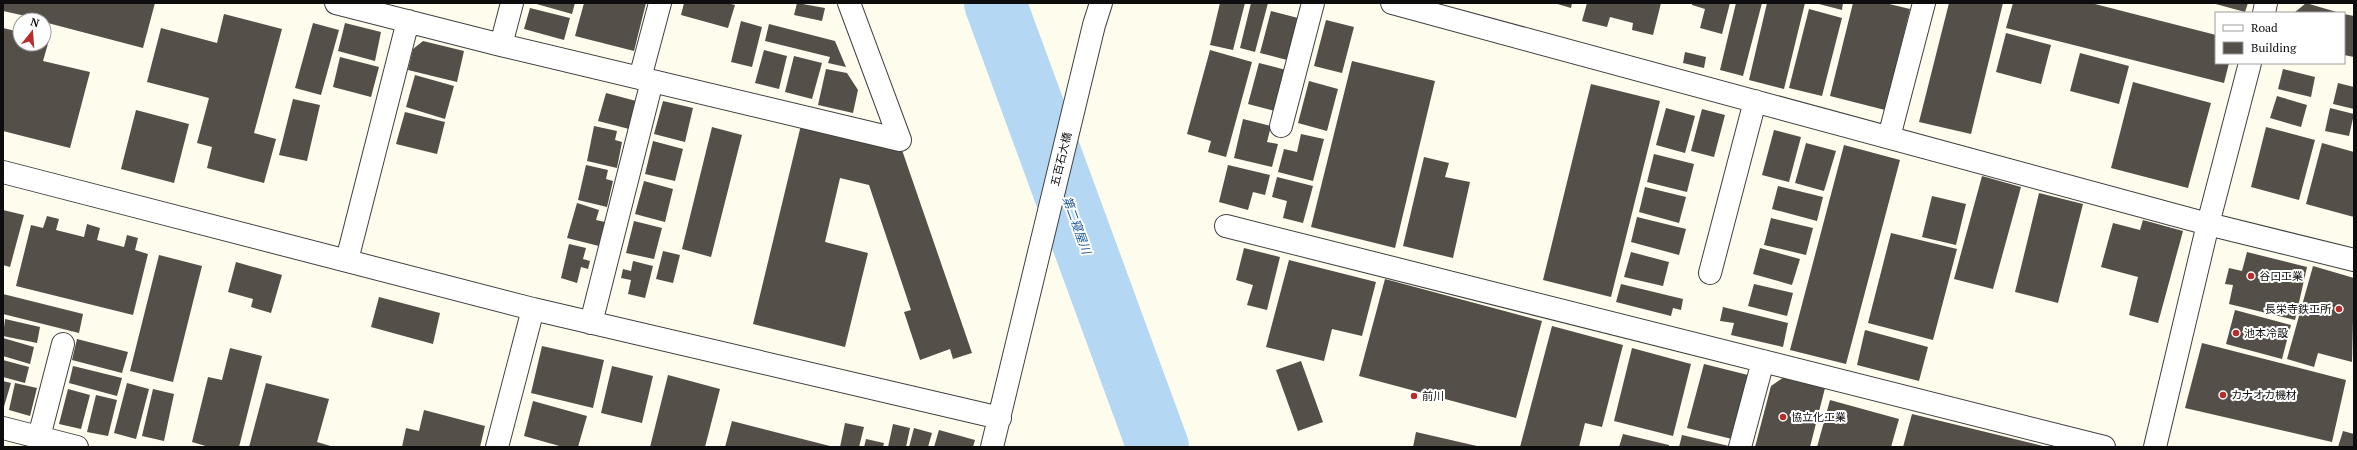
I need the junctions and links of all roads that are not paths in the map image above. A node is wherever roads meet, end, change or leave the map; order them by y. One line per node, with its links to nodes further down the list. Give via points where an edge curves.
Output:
1 (336, 3): 9 (street)
2 (512, 3): 10 (street)
3 (660, 3): 12 (street)
4 (849, 3): 12 (street, via 900,140)
5 (1101, 3): 26 (street, 五百石大橋)
6 (1313, 3): 14 (street)
7 (1392, 3): 13 (street)
8 (1924, 3): 15 (street)
9 (408, 21): 10 (street); 19 (street)
10 (501, 45): 12 (street)
11 (2250, 64): 17 (street)
12 (646, 79): 23 (street)
13 (1755, 101): 15 (street); 21 (street)
14 (1281, 126)
15 (1889, 137): 17 (street)
16 (3, 172): 19 (street)
17 (2208, 224): 20 (street); 34 (street)
18 (1226, 226): 25 (street)
19 (346, 260): 22 (street)
20 (2354, 260)
21 (1710, 273)
22 (533, 309): 23 (street); 30 (street)
23 (591, 322): 26 (street)
24 (63, 344): 28 (street)
25 (1763, 361): 32 (street); 33 (street)
26 (1000, 418): 31 (street, 五百石大橋)
27 (3, 428): 28 (street)
28 (39, 437): 29 (street)
29 (77, 447)
30 (498, 447)
31 (992, 447)
32 (1740, 447)
33 (2104, 447)
34 (2155, 447)

